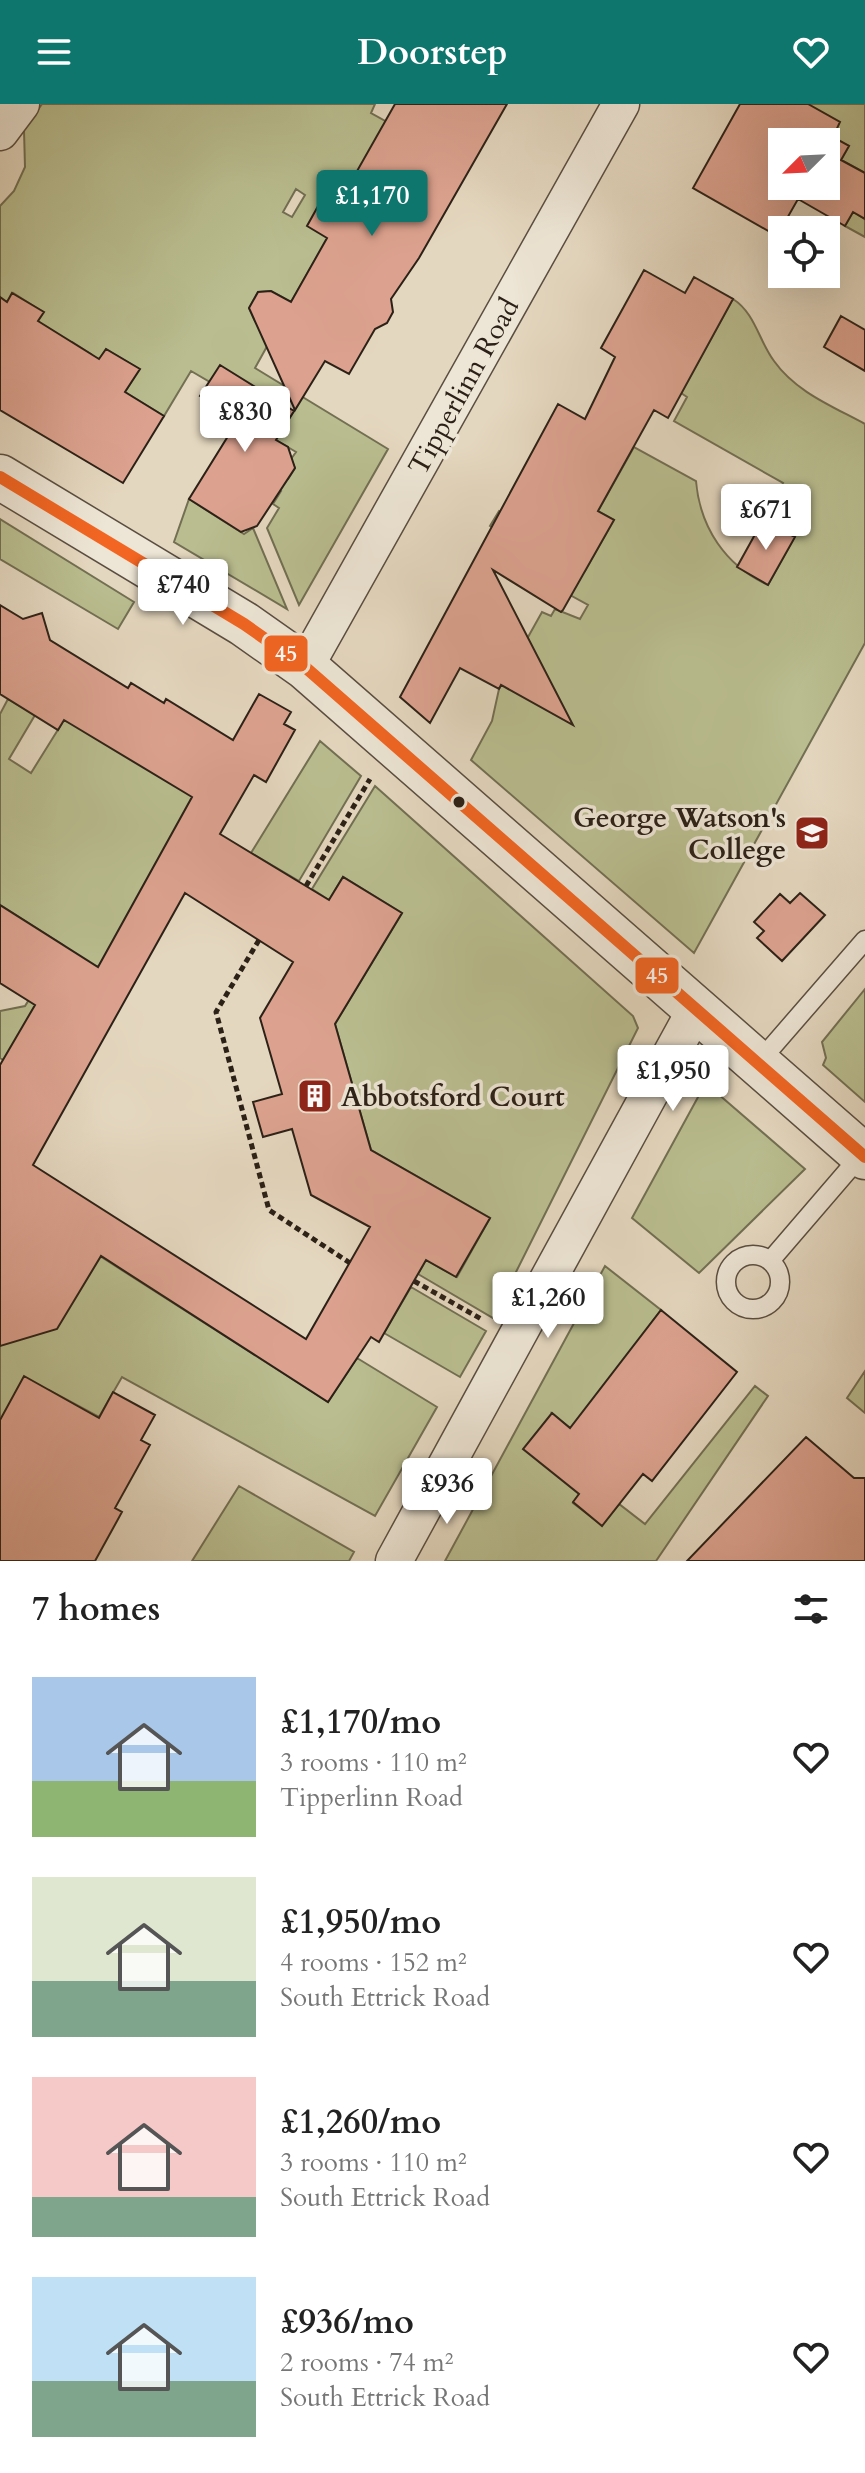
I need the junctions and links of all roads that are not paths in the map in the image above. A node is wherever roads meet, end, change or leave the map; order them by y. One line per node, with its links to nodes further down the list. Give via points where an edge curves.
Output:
1 (21, 104): 3 (street)
2 (621, 104): 5 (street, Tipperlinn Road)
3 (0, 132)
4 (0, 477): 5 (street, via 244,624)
5 (305, 667): 7 (street)
6 (865, 940): 8 (lane)
7 (696, 1009): 8 (street); 11 (street)
8 (758, 1063): 9 (street)
9 (864, 1156): 10 (lane)
10 (770, 1261)
11 (394, 1561)

